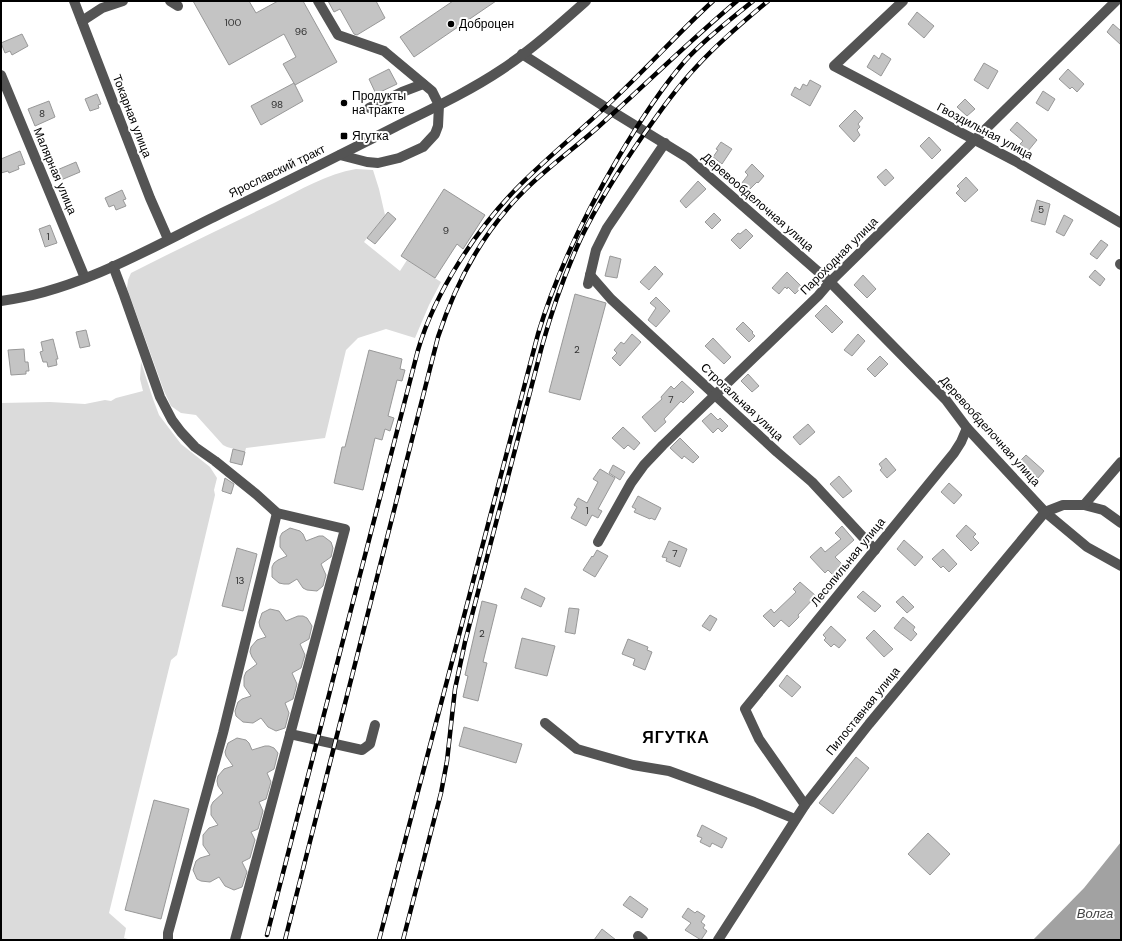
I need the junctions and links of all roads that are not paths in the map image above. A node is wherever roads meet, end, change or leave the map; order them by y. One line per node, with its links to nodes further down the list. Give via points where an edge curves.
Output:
1 (74, 1): 7 (street, Токарная улица)
2 (124, 1): 7 (street, via 102,8)
3 (318, 1): 10 (street, via 338,35 384,51)
4 (586, 1): 8 (street, Ярославский тракт)
5 (904, 1): 13 (street, Гвоздильная улица, via 834,66)
6 (1116, 1): 13 (street, Пароходная улица)
7 (82, 21): 17 (street, Токарная улица)
8 (522, 54): 11 (street, Ярославский тракт, via 501,70); 14 (street, Деревообделочная улица)
9 (1, 75): 19 (street, Малярная улица)
10 (424, 84): 11 (street, via 432,91); 12 (street)
11 (439, 105): 15 (street, Ярославский тракт); 15 (street, via 436,130 423,147 399,158 378,163)
12 (369, 108)
13 (974, 140): 16 (street, Гвоздильная улица); 20 (street, Пароходная улица)
14 (665, 143): 20 (street, Деревообделочная улица, via 688,158); 22 (street, Строгальная улица, via 607,228 596,250 589,279)
15 (340, 155): 17 (street, Ярославский тракт)
16 (1121, 223)
17 (168, 239): 18 (street, Ярославский тракт)
18 (113, 266): 19 (street, Ярославский тракт); 27 (street, via 160,396 172,420 195,447)
19 (85, 278): 21 (street, Ярославский тракт, via 36,295)
20 (830, 282): 22 (street, Пароходная улица); 23 (street, Деревообделочная улица, via 946,400)
21 (1, 300)
22 (715, 395): 29 (street, Пароходная улица, via 644,465); 30 (street, Строгальная улица, via 812,482)
23 (967, 428): 26 (street, Деревообделочная улица); 30 (street, Лесопильная улица, via 954,453)
24 (1121, 462): 25 (street)
25 (1084, 505): 26 (street, via 1063,505); 28 (street, via 1103,510)
26 (1045, 512): 31 (street, Деревообделочная улица, via 1087,547); 35 (street, Пилоставная улица)
27 (277, 513): 34 (street, via 345,529); 37 (street, via 223,733)
28 (1121, 523)
29 (598, 542)
30 (875, 550): 35 (street, Лесопильная улица, via 744,709 759,739)
31 (1121, 566)
32 (545, 723): 36 (street, via 577,749 633,765 669,771)
33 (375, 725): 34 (street, via 370,744 362,750)
34 (290, 734): 38 (street)
35 (804, 805): 36 (street, Пилоставная улица)
36 (795, 819): 39 (street, Пилоставная улица)
37 (168, 940)
38 (235, 940)
39 (718, 940)

